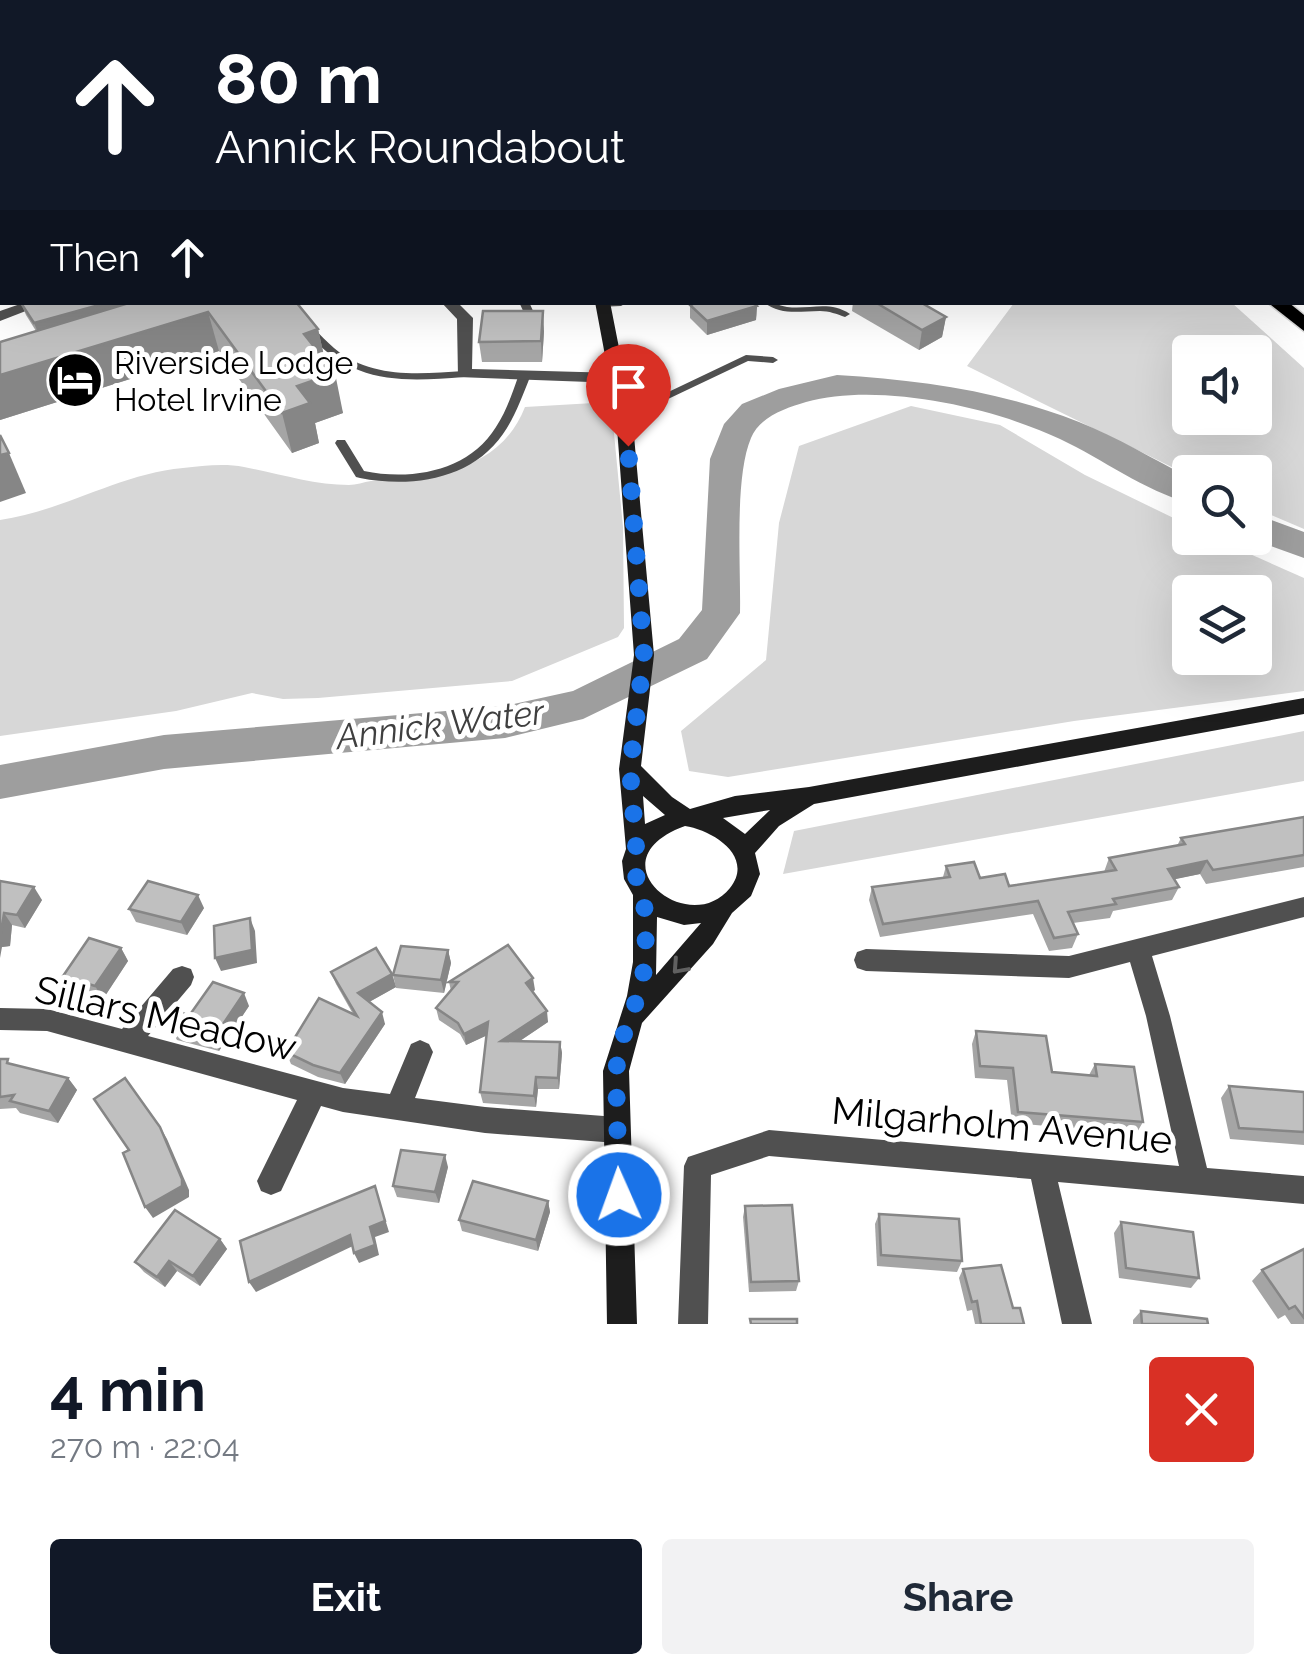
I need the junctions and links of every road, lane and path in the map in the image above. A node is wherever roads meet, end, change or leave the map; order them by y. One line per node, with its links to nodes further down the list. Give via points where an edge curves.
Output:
1 (290, 305): 11 (lane, via 340,358 376,374)
2 (457, 305): 11 (street, via 465,318)
3 (609, 305): 13 (main road)
4 (772, 305): 6 (lane, via 783,312)
5 (828, 305): 8 (lane)
6 (828, 305)
7 (1280, 305): 9 (main road)
8 (845, 314)
9 (1304, 324)
10 (774, 360): 14 (lane, via 746,358)
11 (464, 374): 12 (street)
12 (524, 377): 13 (street); 15 (lane, via 491,442 461,464 387,482 360,474)
13 (617, 378): 14 (main road)
14 (624, 416): 17 (main road, via 644,655)
15 (341, 443)
16 (1304, 706): 18 (main road)
17 (630, 769): 19 (main road, via 664,804); 20 (main road)
18 (808, 796): 19 (main road); 21 (main road, via 771,820)
19 (692, 817): 20 (main road, via 649,830); 21 (main road, via 724,826)
20 (636, 846): 22 (main road, via 632,867)
21 (745, 849): 23 (main road, via 746,880)
22 (644, 895): 23 (main road, via 665,910 688,914); 29 (main road, via 646,951)
23 (723, 906): 29 (main road, one-way to 29, via 706,937)
24 (1304, 907): 25 (street)
25 (1138, 950): 26 (street, via 1069,967); 36 (street)
26 (866, 960)
27 (182, 977): 30 (street)
28 (0, 1019): 30 (street, Sillars Meadow, via 47,1020)
29 (630, 1022): 34 (main road, via 616,1071)
30 (127, 1042): 32 (street, Sillars Meadow)
31 (420, 1052): 33 (street)
32 (314, 1092): 33 (street, Sillars Meadow); 37 (street, Sillars Meadow)
33 (398, 1108): 34 (street, Sillars Meadow)
34 (617, 1130): 39 (main road)
35 (1042, 1165): 36 (street, Milgarholm Avenue); 40 (street, Milgarholm Avenue, via 769,1142 698,1166); 41 (street)
36 (1196, 1180): 38 (street, Milgarholm Avenue)
37 (271, 1181)
38 (1304, 1190)
39 (622, 1324)
40 (693, 1324)
41 (1077, 1324)

